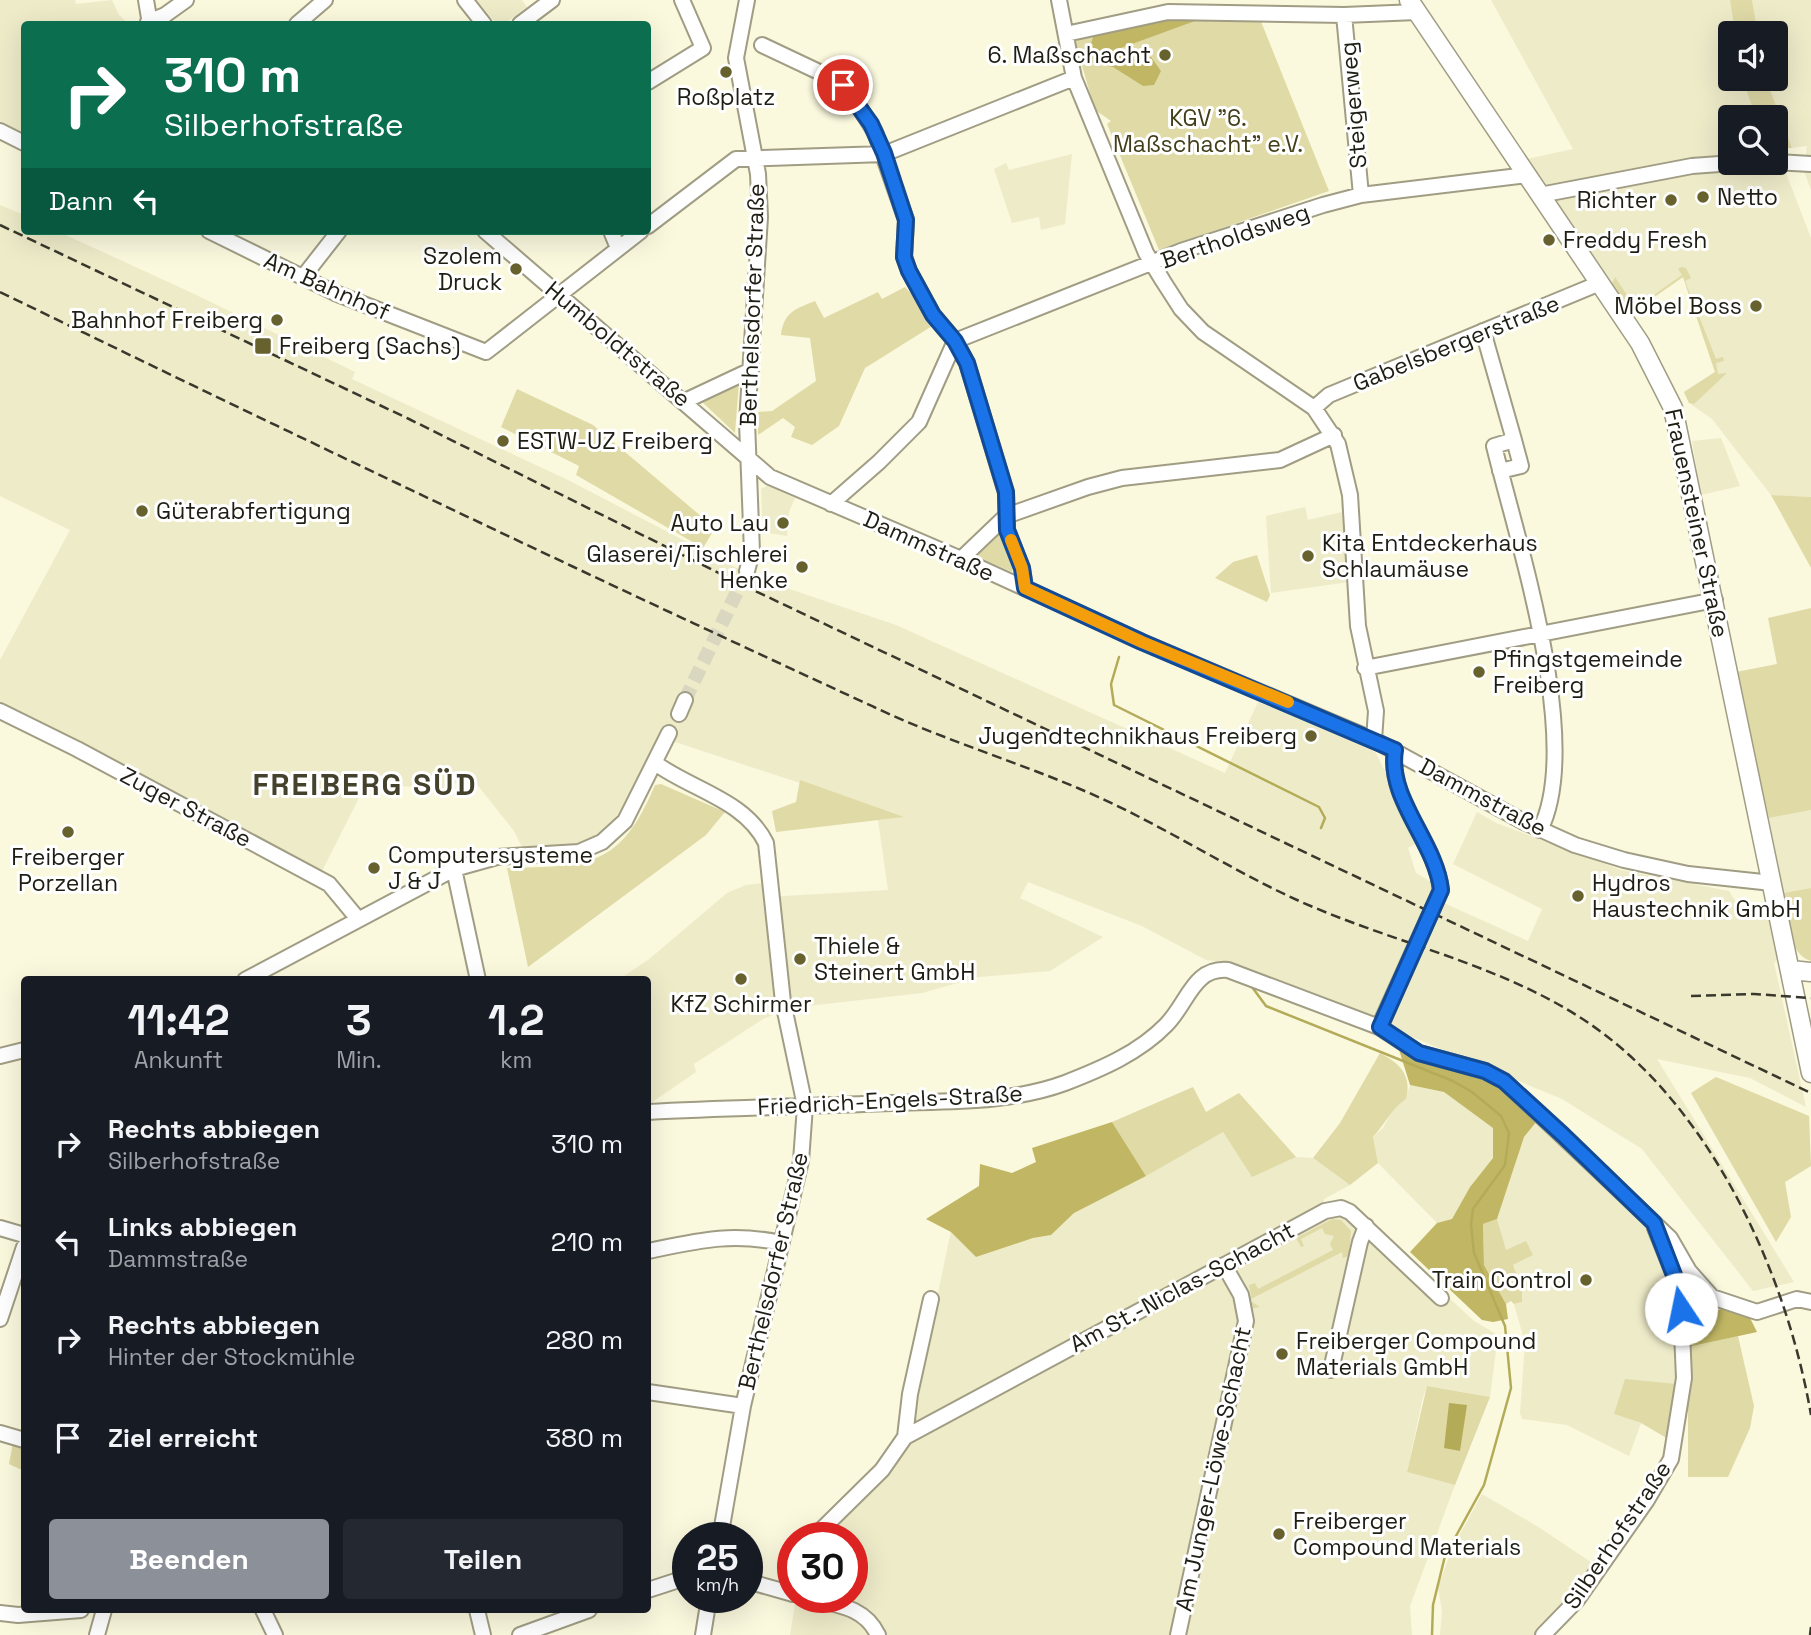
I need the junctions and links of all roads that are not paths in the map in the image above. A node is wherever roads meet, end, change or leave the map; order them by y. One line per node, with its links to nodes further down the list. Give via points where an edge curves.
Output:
1 (146, 0): 11 (street)
2 (186, 0): 12 (street)
3 (325, 0): 13 (street)
4 (465, 0): 14 (street)
5 (552, 0): 15 (street)
6 (682, 0): 19 (street, via 703,48)
7 (747, 0): 23 (street, Berthelsdorfer Straße, via 736,58)
8 (1059, 0): 16 (street)
9 (1413, 6): 10 (street); 27 (main road, Frauensteiner Straße)
10 (1344, 15): 16 (street, via 1168,12); 28 (street, Steigerweg)
11 (149, 21)
12 (153, 21)
13 (300, 21)
14 (482, 21)
15 (524, 21)
16 (1066, 34): 18 (street)
17 (762, 45): 22 (street, via 843,85 871,124)
18 (1074, 78): 22 (street); 37 (street)
19 (651, 80)
20 (0, 131): 21 (street)
21 (21, 142)
22 (884, 153): 23 (street); 42 (street, via 906,220 907,264 933,315)
23 (755, 158): 30 (street, via 736,159); 43 (street, Berthelsdorfer Straße, via 760,228)
24 (1788, 163): 26 (street)
25 (1718, 164): 29 (street)
26 (1811, 164)
27 (1527, 175): 28 (street, Bertholdsweg); 29 (main road, Frauensteiner Straße)
28 (1361, 195): 37 (street, Bertholdsweg, via 1181,251)
29 (1540, 195): 39 (main road, Frauensteiner Straße)
30 (651, 224)
31 (217, 235): 38 (street, Am Bahnhof)
32 (336, 235): 38 (street)
33 (490, 235): 40 (street, Humboldtstraße)
34 (613, 235): 36 (street)
35 (636, 235): 36 (street)
36 (618, 248): 40 (street)
37 (1153, 264): 42 (street, Bertholdsweg); 45 (street, via 1181,309 1203,332)
38 (303, 277): 40 (street, Am Bahnhof, via 486,352)
39 (1600, 283): 41 (street, Gabelsbergerstraße); 55 (main road, Frauensteiner Straße, via 1644,349 1673,408)
40 (559, 294): 44 (street, Humboldtstraße)
41 (1483, 331): 45 (street, Gabelsbergerstraße, via 1329,395); 47 (street)
42 (955, 341): 50 (street, via 919,422); 51 (street, via 967,363 1006,492)
43 (751, 370): 44 (street); 48 (street, Berthelsdorfer Straße)
44 (685, 401): 48 (street, Humboldtstraße)
45 (1314, 408): 46 (street)
46 (1334, 435): 51 (street, via 1280,460 1122,478); 57 (street, via 1350,495)
47 (1514, 440): 49 (street, via 1494,446); 49 (street, via 1521,466)
48 (749, 459): 50 (street, Dammstraße, via 770,477); 53 (street, Berthelsdorfer Straße, via 752,552)
49 (1500, 471): 56 (street)
50 (831, 503): 52 (street, Dammstraße)
51 (1006, 516): 52 (street); 54 (street)
52 (961, 559): 54 (street, Dammstraße)
53 (747, 571)
54 (1025, 588): 62 (street, Dammstraße)
55 (1715, 600): 56 (street); 67 (main road, Frauensteiner Straße)
56 (1540, 634): 57 (street); 65 (street, via 1555,737 1553,785)
57 (1364, 668): 62 (street, via 1376,711)
58 (685, 700): 60 (street)
59 (0, 711): 68 (street, Zuger Straße, via 329,884)
60 (679, 714)
61 (669, 733): 64 (street)
62 (1374, 740): 63 (street, Dammstraße)
63 (1395, 750): 65 (street, Dammstraße); 74 (street, via 1396,778 1441,890)
64 (655, 763): 66 (street, via 625,821 603,842 579,852 497,858); 78 (street, Berthelsdorfer Straße, via 747,814 766,843 783,1002)
65 (1540, 830): 67 (street, Dammstraße, via 1624,860 1688,874)
66 (454, 869): 68 (street); 73 (street)
67 (1772, 883): 70 (main road, Frauensteiner Straße)
68 (358, 919): 72 (street)
69 (1213, 969): 74 (street, Silberhofstraße, via 1243,974); 78 (street, Friedrich-Engels-Straße, via 1200,976 1179,1010 1144,1042 1099,1070 1059,1085 964,1100)
70 (1791, 970): 71 (main road); 77 (main road, Frauensteiner Straße)
71 (1811, 972)
72 (252, 976)
73 (477, 976)
74 (1380, 1027): 80 (street, Silberhofstraße, via 1419,1053 1485,1071 1504,1081)
75 (21, 1051): 76 (street)
76 (0, 1056)
77 (1811, 1073)
78 (805, 1106): 79 (street, Friedrich-Engels-Straße); 84 (street, Berthelsdorfer Straße, via 801,1161)
79 (651, 1112)
80 (1654, 1223): 90 (street, Silberhofstraße, via 1712,1297 1757,1312 1797,1299); 117 (street, Silberhofstraße, via 1674,1275 1681,1309 1684,1378 1671,1458 1577,1600)
81 (1366, 1226): 87 (street, Am St.-Niclas-Schacht, via 1350,1212 1332,1209); 88 (street, Am St.-Niclas-Schacht); 92 (street)
82 (0, 1227): 83 (street)
83 (21, 1234)
84 (781, 1243): 85 (street, via 722,1236); 94 (street, Berthelsdorfer Straße)
85 (651, 1250)
86 (21, 1256): 91 (street)
87 (1224, 1265): 96 (street, Am St.-Niclas-Schacht); 116 (street, Am Junger-Löwe-Schacht, via 1241,1295 1246,1321)
88 (1441, 1298)
89 (931, 1299): 96 (street, Am St.-Niclas-Schacht)
90 (1811, 1302)
91 (0, 1319)
92 (1331, 1370)
93 (651, 1392): 94 (street)
94 (743, 1406): 98 (street, Berthelsdorfer Straße)
95 (0, 1433): 97 (street)
96 (905, 1437): 99 (street, Am St.-Niclas-Schacht, via 882,1470)
97 (21, 1439)
98 (723, 1522)
99 (829, 1522)
100 (672, 1582): 101 (street)
101 (651, 1589)
102 (0, 1613): 103 (street)
103 (43, 1613)
104 (103, 1613): 110 (street)
105 (264, 1613): 111 (street)
106 (478, 1613): 112 (street)
107 (581, 1613): 113 (street)
108 (707, 1613): 114 (street)
109 (860, 1613): 115 (street)
110 (97, 1635)
111 (275, 1635)
112 (483, 1635)
113 (520, 1635)
114 (703, 1635)
115 (878, 1635)
116 (1178, 1635)
117 (1543, 1635)

